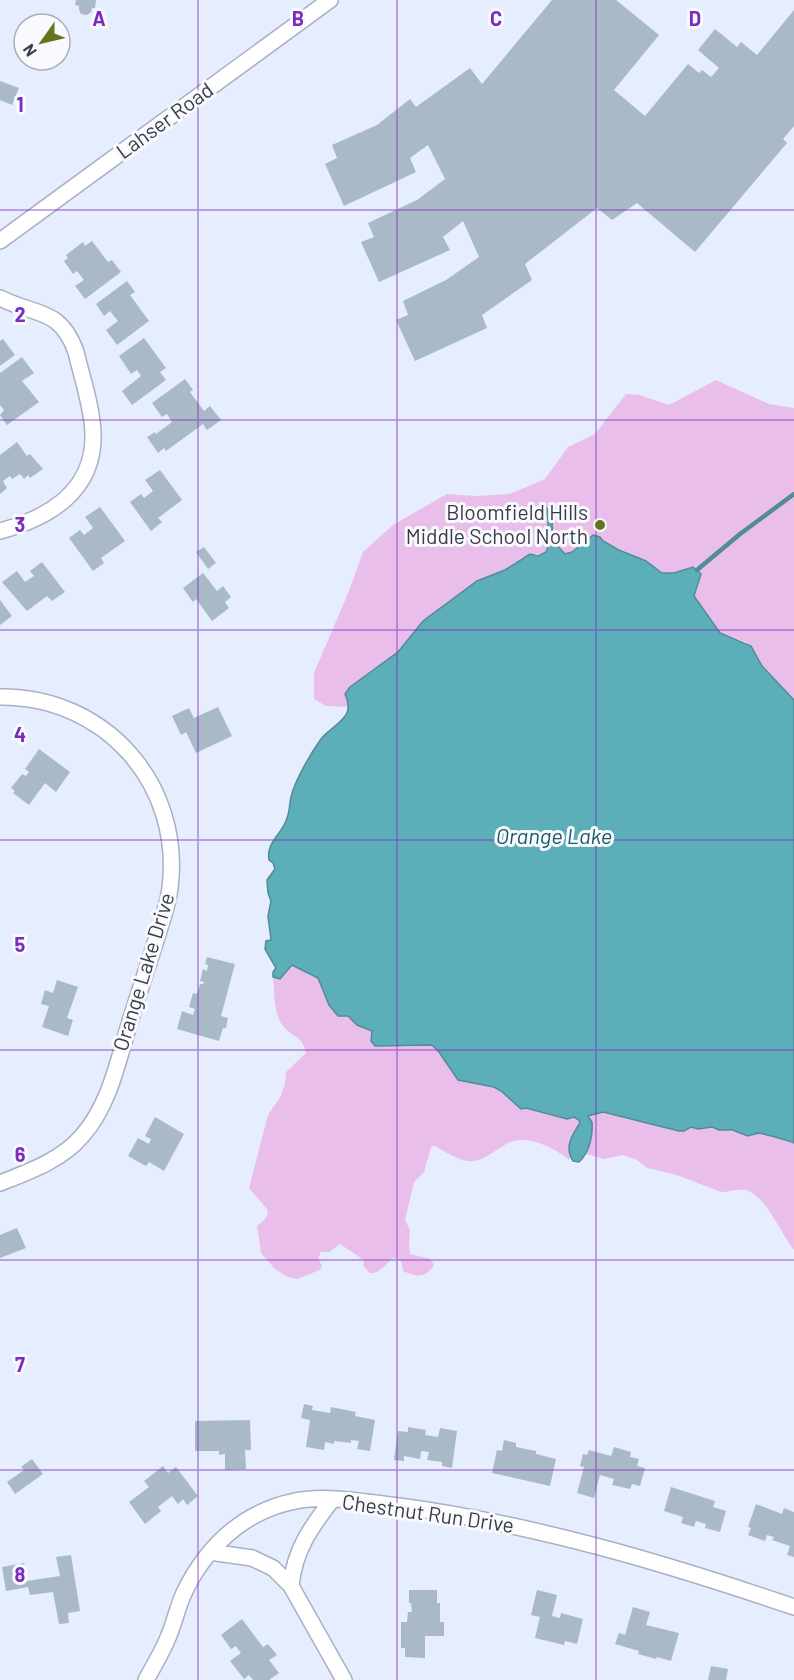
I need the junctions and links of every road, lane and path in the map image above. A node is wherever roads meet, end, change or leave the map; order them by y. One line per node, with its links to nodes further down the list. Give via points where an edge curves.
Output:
1 (330, 0): 2 (street, Lahser Road)
2 (0, 242)
3 (0, 298): 4 (street, via 41,312 68,334 76,352 93,433 87,465 71,494 37,519)
4 (0, 531)
5 (0, 697): 6 (street, Orange Lake Drive, via 18,696 66,707 97,724 123,746 157,795 171,847 166,909 97,1117 72,1147)
6 (0, 1183)
7 (332, 1500): 8 (street, Chestnut Run Drive, via 276,1506 236,1527); 9 (street, via 303,1540); 10 (street, Chestnut Run Drive, via 414,1508 555,1536 644,1558)
8 (210, 1552): 9 (street, via 252,1558 273,1568); 11 (street, Chestnut Run Drive, via 183,1594 167,1639)
9 (291, 1586): 12 (street)
10 (794, 1607)
11 (146, 1680)
12 (344, 1680)

